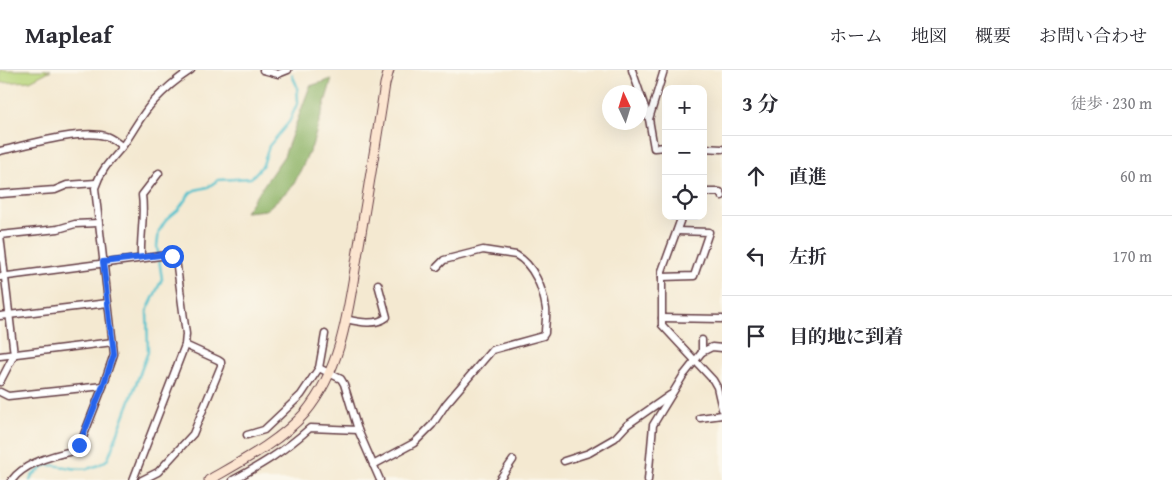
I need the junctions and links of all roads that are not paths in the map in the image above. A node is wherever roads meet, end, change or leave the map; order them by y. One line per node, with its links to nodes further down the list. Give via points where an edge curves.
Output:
1 (191, 70): 8 (street, via 152,103)
2 (263, 70): 3 (street, via 278,74)
3 (288, 70)
4 (389, 70): 33 (street)
5 (632, 70): 7 (street)
6 (664, 70): 7 (street)
7 (649, 119): 9 (street, via 654,148)
8 (122, 146): 12 (street, via 106,136 88,135 64,136); 14 (street, via 99,174)
9 (662, 147)
10 (707, 148): 11 (street)
11 (722, 149)
12 (0, 151)
13 (159, 173): 22 (street, via 142,195 144,208 140,238)
14 (96, 183): 17 (street); 19 (street)
15 (707, 192): 16 (street)
16 (721, 193)
17 (0, 194)
18 (681, 220): 20 (street)
19 (98, 223): 21 (street); 23 (street)
20 (677, 231): 26 (street); 26 (street, via 709,232 694,276)
21 (0, 235): 25 (street)
22 (144, 257): 23 (street); 37 (street, via 168,254 176,259 186,334)
23 (103, 262): 25 (street); 28 (street)
24 (437, 267): 56 (street, via 444,260 482,250 516,255 538,281 546,308 545,332 543,336 492,350 414,443)
25 (3, 277): 29 (street)
26 (662, 277): 31 (street)
27 (378, 284): 33 (street, via 387,317 364,323)
28 (108, 303): 29 (street); 36 (street)
29 (9, 315): 30 (street); 40 (street)
30 (0, 316)
31 (662, 318): 32 (street); 42 (street, via 662,325)
32 (722, 319)
33 (346, 320): 44 (street)
34 (325, 334): 43 (street)
35 (702, 340): 39 (street)
36 (113, 342): 40 (street); 46 (street, via 114,354)
37 (184, 345): 58 (street); 59 (street, via 218,360 221,366 192,434 158,472)
38 (722, 348): 39 (street, via 712,347)
39 (702, 352): 42 (street)
40 (14, 355): 41 (street); 45 (street)
41 (0, 356)
42 (696, 361): 48 (street); 49 (street, via 718,386)
43 (319, 368): 44 (street); 53 (street, via 301,395 282,414 264,430)
44 (330, 374): 52 (street, via 344,384); 60 (street, via 294,424 256,453)
45 (0, 382)
46 (103, 386): 47 (street, via 8,396); 57 (street, via 78,450 53,455 22,469)
47 (0, 392)
48 (673, 393): 55 (street, via 627,425 615,438 589,453); 64 (street, via 653,425)
49 (722, 410)
50 (722, 416): 51 (street)
51 (700, 418)
52 (358, 430): 56 (street); 61 (street, via 310,428 286,449)
53 (247, 435)
54 (513, 460): 63 (street)
55 (564, 461)
56 (373, 465): 62 (street)
57 (12, 480)
58 (133, 480)
59 (142, 480)
60 (209, 480)
61 (233, 480)
62 (380, 480)
63 (499, 480)
64 (648, 480)

